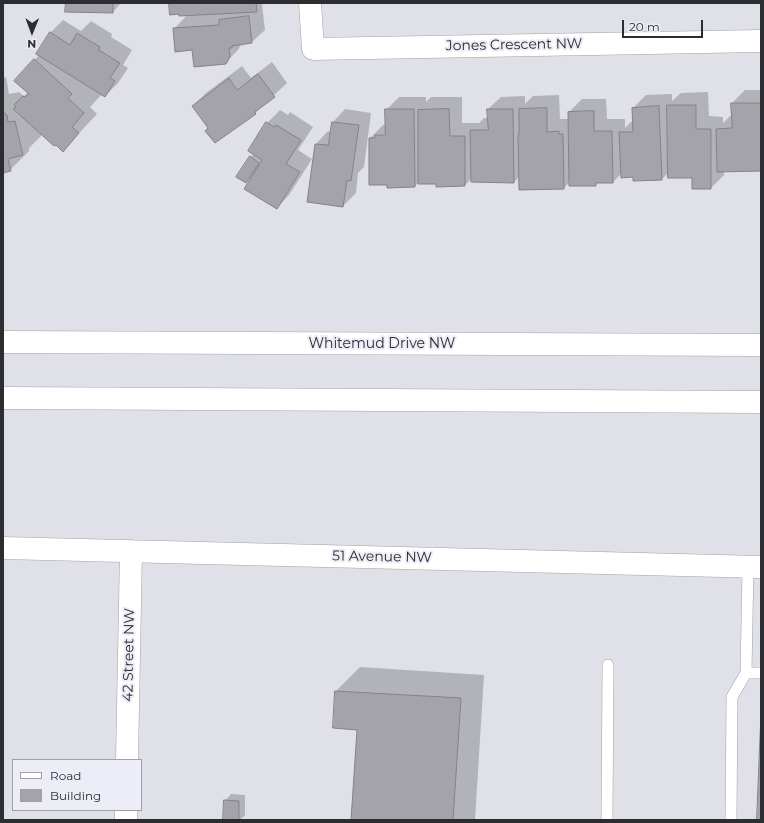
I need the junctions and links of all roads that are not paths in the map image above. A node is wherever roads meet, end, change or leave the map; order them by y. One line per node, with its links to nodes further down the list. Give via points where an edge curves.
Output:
1 (310, 3): 2 (main road, Jones Crescent NW, via 313,49)
2 (761, 40)
3 (3, 342): 4 (main road, Whitemud Drive NW)
4 (761, 345)
5 (3, 398): 6 (main road)
6 (761, 402)
7 (3, 548): 8 (main road, 51 Avenue NW)
8 (131, 551): 9 (main road, 51 Avenue NW); 13 (main road, 42 Street NW)
9 (754, 567): 11 (lane)
10 (608, 665): 14 (lane)
11 (746, 673): 12 (lane); 15 (lane, via 732,697)
12 (761, 673)
13 (127, 759)
14 (607, 820)
15 (731, 820)

